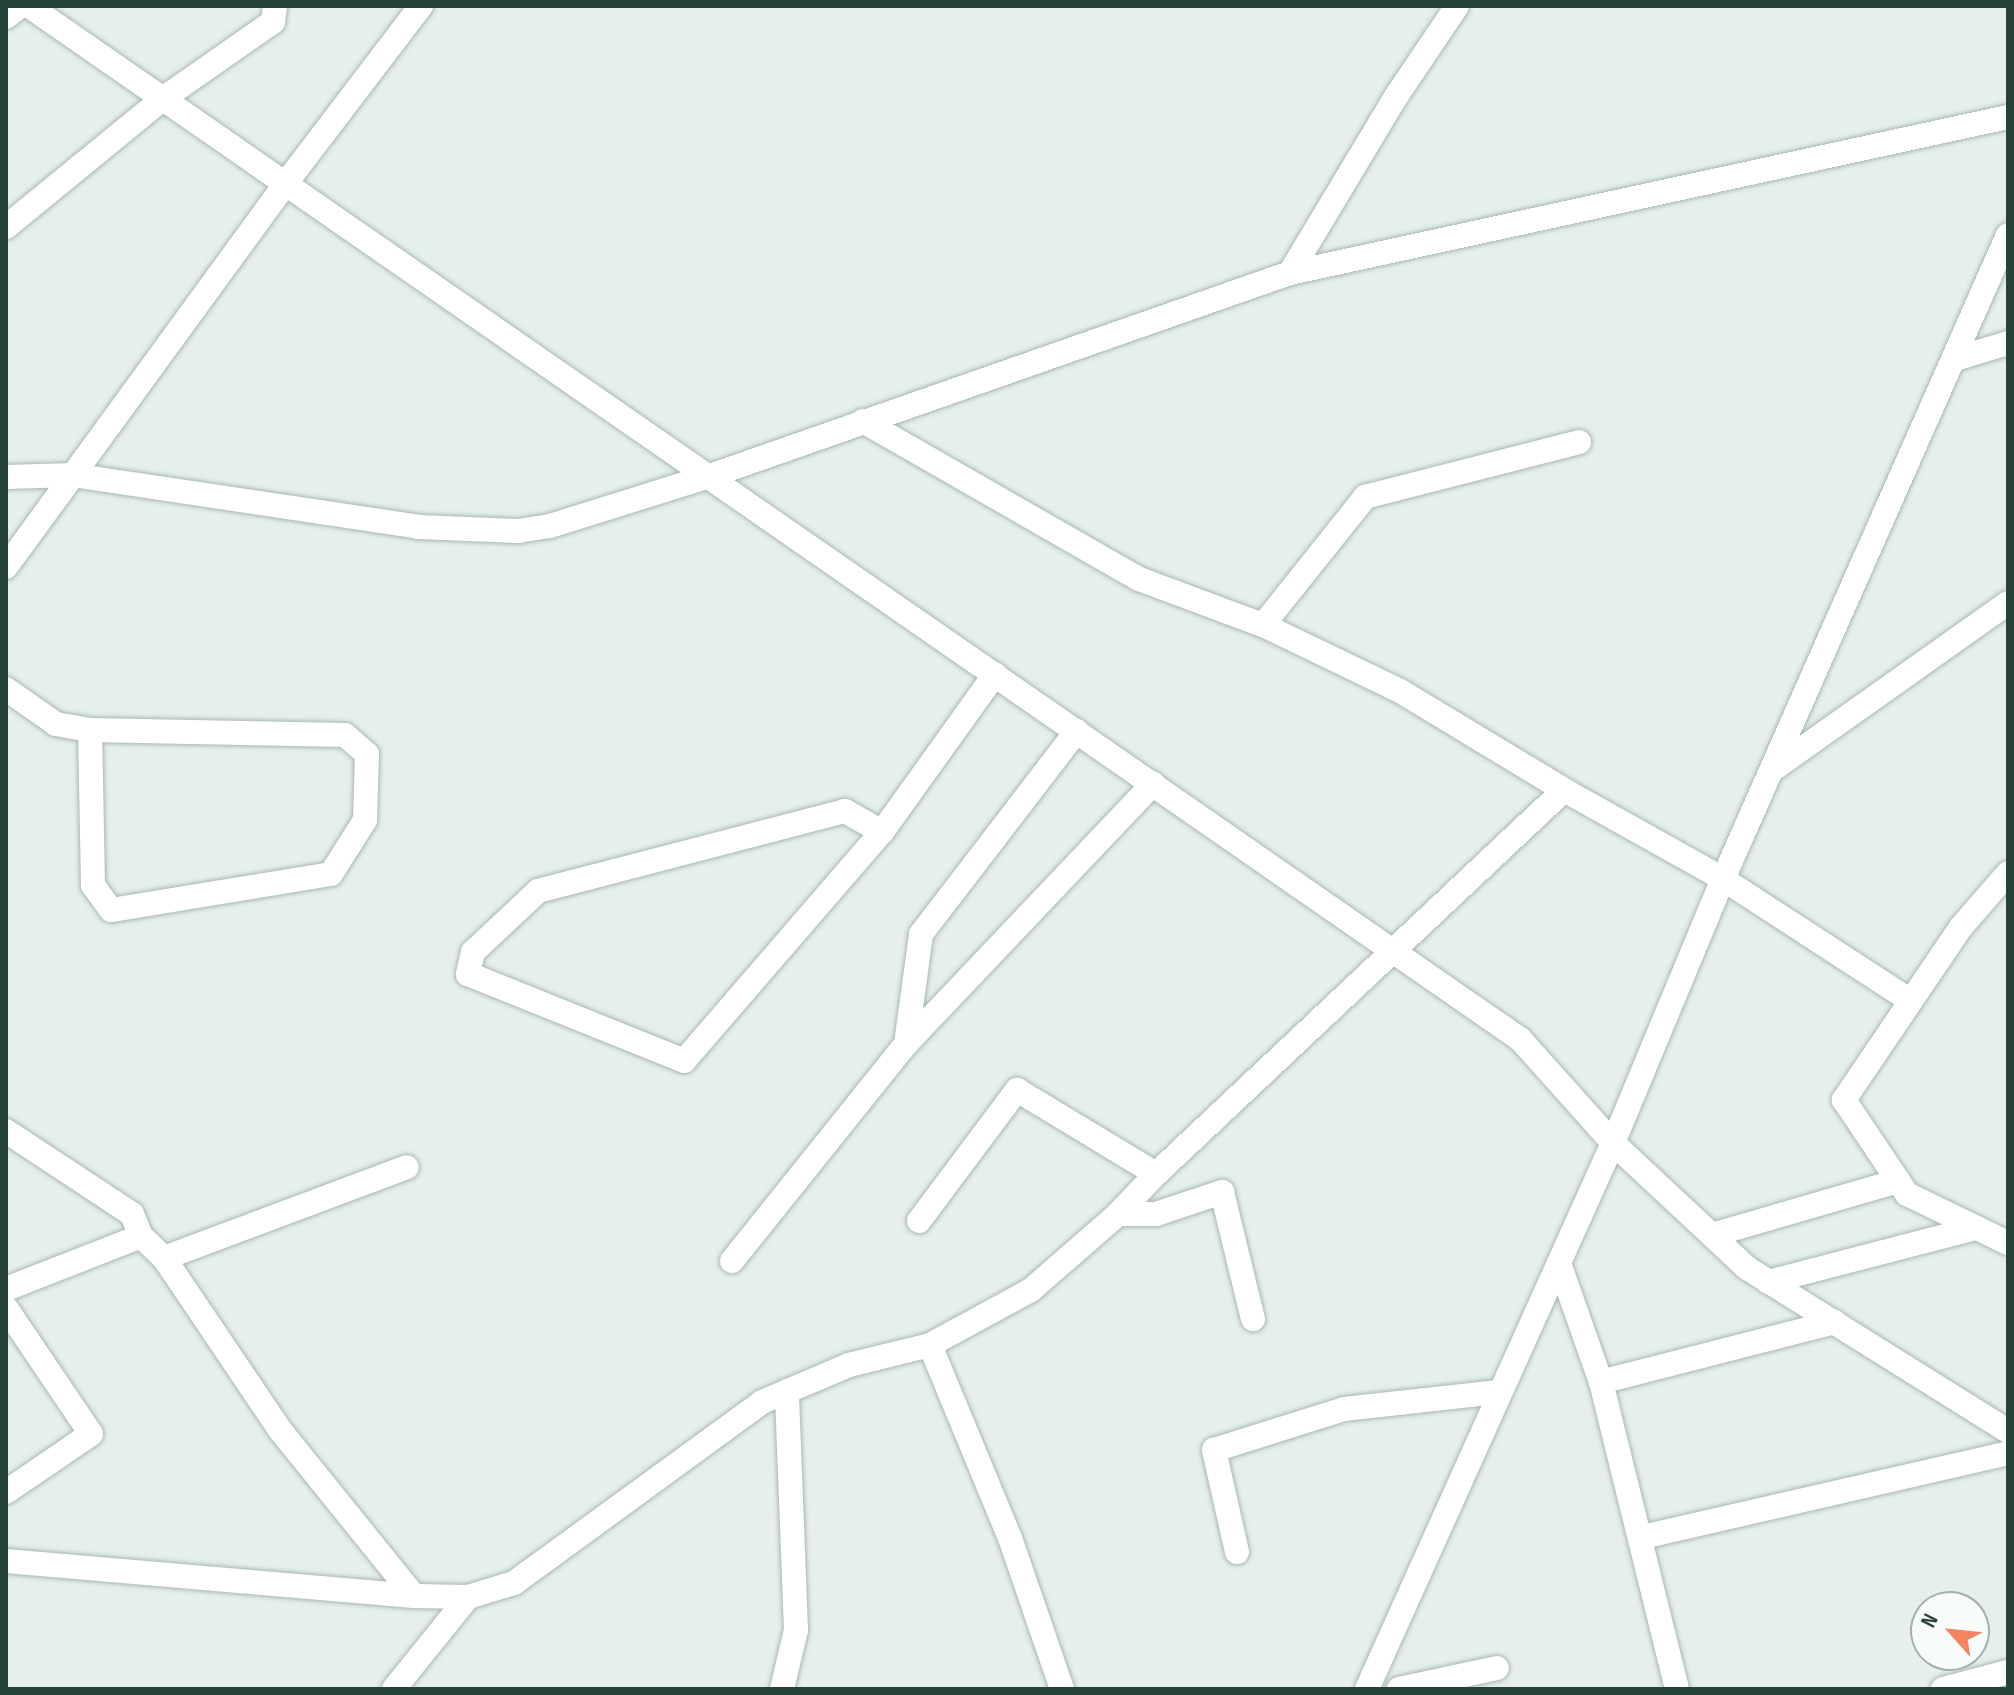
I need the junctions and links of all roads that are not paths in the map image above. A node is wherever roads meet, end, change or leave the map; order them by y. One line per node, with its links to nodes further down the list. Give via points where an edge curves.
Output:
1 (20, 6): 6 (street)
2 (29, 6): 7 (street)
3 (275, 6): 7 (street, via 273,22)
4 (421, 6): 9 (street)
5 (1457, 6): 12 (street)
6 (6, 17)
7 (161, 100): 9 (street); 10 (street)
8 (2008, 117): 12 (street)
9 (286, 183): 17 (street); 18 (street)
10 (6, 227)
11 (2008, 235): 14 (street)
12 (1290, 273): 15 (street)
13 (2008, 343): 14 (street)
14 (1955, 359): 27 (street)
15 (863, 421): 18 (street); 22 (street, via 1139,579)
16 (1579, 442): 22 (street, via 1365,497)
17 (72, 475): 18 (street, via 418,527 518,531 597,513); 19 (street); 20 (street)
18 (710, 476): 23 (street)
19 (6, 477)
20 (6, 567)
21 (2008, 603): 27 (street)
22 (1263, 625): 29 (street, via 1400,691)
23 (995, 674): 26 (street); 30 (street)
24 (6, 689): 25 (street, via 56,724)
25 (90, 730): 25 (street, via 345,735 367,754 365,820 331,874 111,910 93,885)
26 (1077, 731): 28 (street); 35 (street, via 921,934)
27 (1770, 771): 32 (street)
28 (1153, 784): 33 (street); 35 (street)
29 (1564, 790): 32 (street); 33 (street)
30 (882, 832): 30 (street, via 684,1061 468,974 473,952 538,891 845,811)
31 (2008, 873): 34 (street, via 1961,927)
32 (1723, 879): 34 (street); 37 (street)
33 (1394, 951): 37 (street, via 1520,1039); 39 (street)
34 (1911, 1001): 40 (street, via 1844,1100)
35 (906, 1044): 48 (street)
36 (6, 1131): 45 (street, via 132,1214)
37 (1613, 1143): 44 (street); 49 (street)
38 (407, 1167): 47 (street)
39 (1156, 1174): 41 (street); 42 (street, via 1017,1090)
40 (1898, 1181): 43 (street, via 1907,1194); 44 (street)
41 (1118, 1214): 53 (street, via 1156,1214 1222,1192); 55 (street, via 1031,1290)
42 (919, 1221)
43 (1976, 1228): 46 (street); 50 (street)
44 (1712, 1235): 50 (street)
45 (141, 1236): 47 (street); 51 (street)
46 (2008, 1243)
47 (164, 1258): 65 (street, via 280,1430)
48 (732, 1261)
49 (1559, 1263): 56 (street); 58 (street)
50 (1768, 1282): 54 (street)
51 (6, 1289)
52 (6, 1308): 61 (street, via 91,1434)
53 (1253, 1319)
54 (1834, 1322): 56 (street); 59 (street)
55 (930, 1345): 57 (street, via 849,1365); 71 (street, via 1010,1538)
56 (1601, 1382): 62 (street)
57 (787, 1391): 66 (street, via 762,1402 514,1583); 70 (street, via 796,1630)
58 (1499, 1392): 63 (street, via 1344,1409 1214,1450); 72 (street)
59 (2008, 1431)
60 (2008, 1453): 62 (street)
61 (6, 1492)
62 (1642, 1537): 74 (street)
63 (1237, 1552)
64 (6, 1561): 65 (street)
65 (414, 1596): 66 (street)
66 (468, 1597): 69 (street)
67 (1497, 1668): 73 (street)
68 (2008, 1672): 75 (street)
69 (394, 1689)
70 (782, 1689)
71 (1062, 1689)
72 (1367, 1689)
73 (1399, 1689)
74 (1677, 1689)
75 (1943, 1689)

